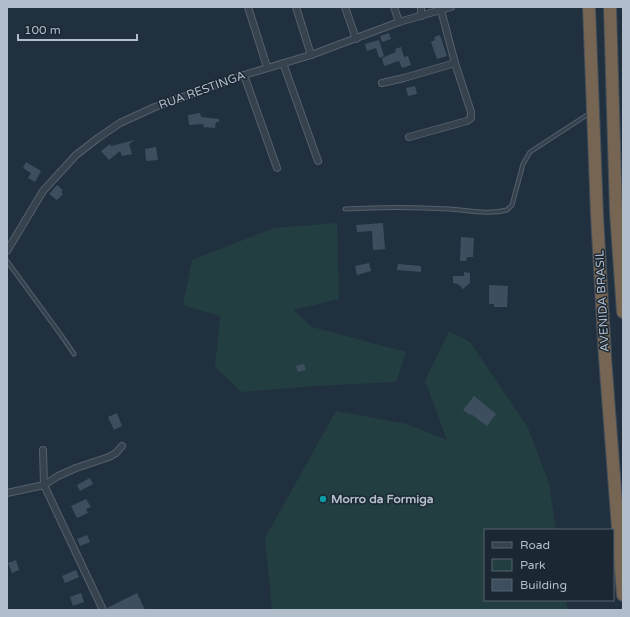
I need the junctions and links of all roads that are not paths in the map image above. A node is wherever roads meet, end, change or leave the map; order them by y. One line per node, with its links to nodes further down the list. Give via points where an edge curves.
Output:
1 (248, 7): 16 (street)
2 (296, 7): 13 (street)
3 (345, 7): 12 (street)
4 (394, 7): 11 (street)
5 (421, 7): 10 (street)
6 (451, 7): 9 (street, RUA RESTINGA)
7 (589, 7): 19 (highway, AVENIDA BRASIL)
8 (610, 7): 26 (highway, AVENIDA BRASIL, via 616,212)
9 (441, 10): 10 (street, RUA RESTINGA); 15 (street)
10 (421, 16): 11 (street, RUA RESTINGA)
11 (399, 22): 12 (street, RUA RESTINGA)
12 (356, 39): 13 (street, RUA RESTINGA)
13 (311, 55): 14 (street, RUA RESTINGA)
14 (283, 63): 16 (street, RUA RESTINGA); 21 (street)
15 (455, 63): 18 (street); 20 (street, via 471,112 470,120)
16 (267, 67): 17 (street, RUA RESTINGA)
17 (244, 75): 22 (street); 24 (street, RUA RESTINGA, via 156,107 120,123 98,138 76,155 43,191)
18 (382, 83)
19 (593, 111): 23 (lane, via 530,152 523,164 512,205 507,210 475,212 449,209); 32 (highway, AVENIDA BRASIL, via 605,349)
20 (409, 137)
21 (318, 161)
22 (277, 168)
23 (345, 209)
24 (7, 251)
25 (7, 262): 27 (lane)
26 (623, 312)
27 (74, 354)
28 (122, 446): 30 (street, via 109,457 76,468)
29 (43, 450): 30 (street)
30 (44, 485): 31 (street); 33 (street)
31 (7, 493)
32 (623, 595)
33 (103, 610)

